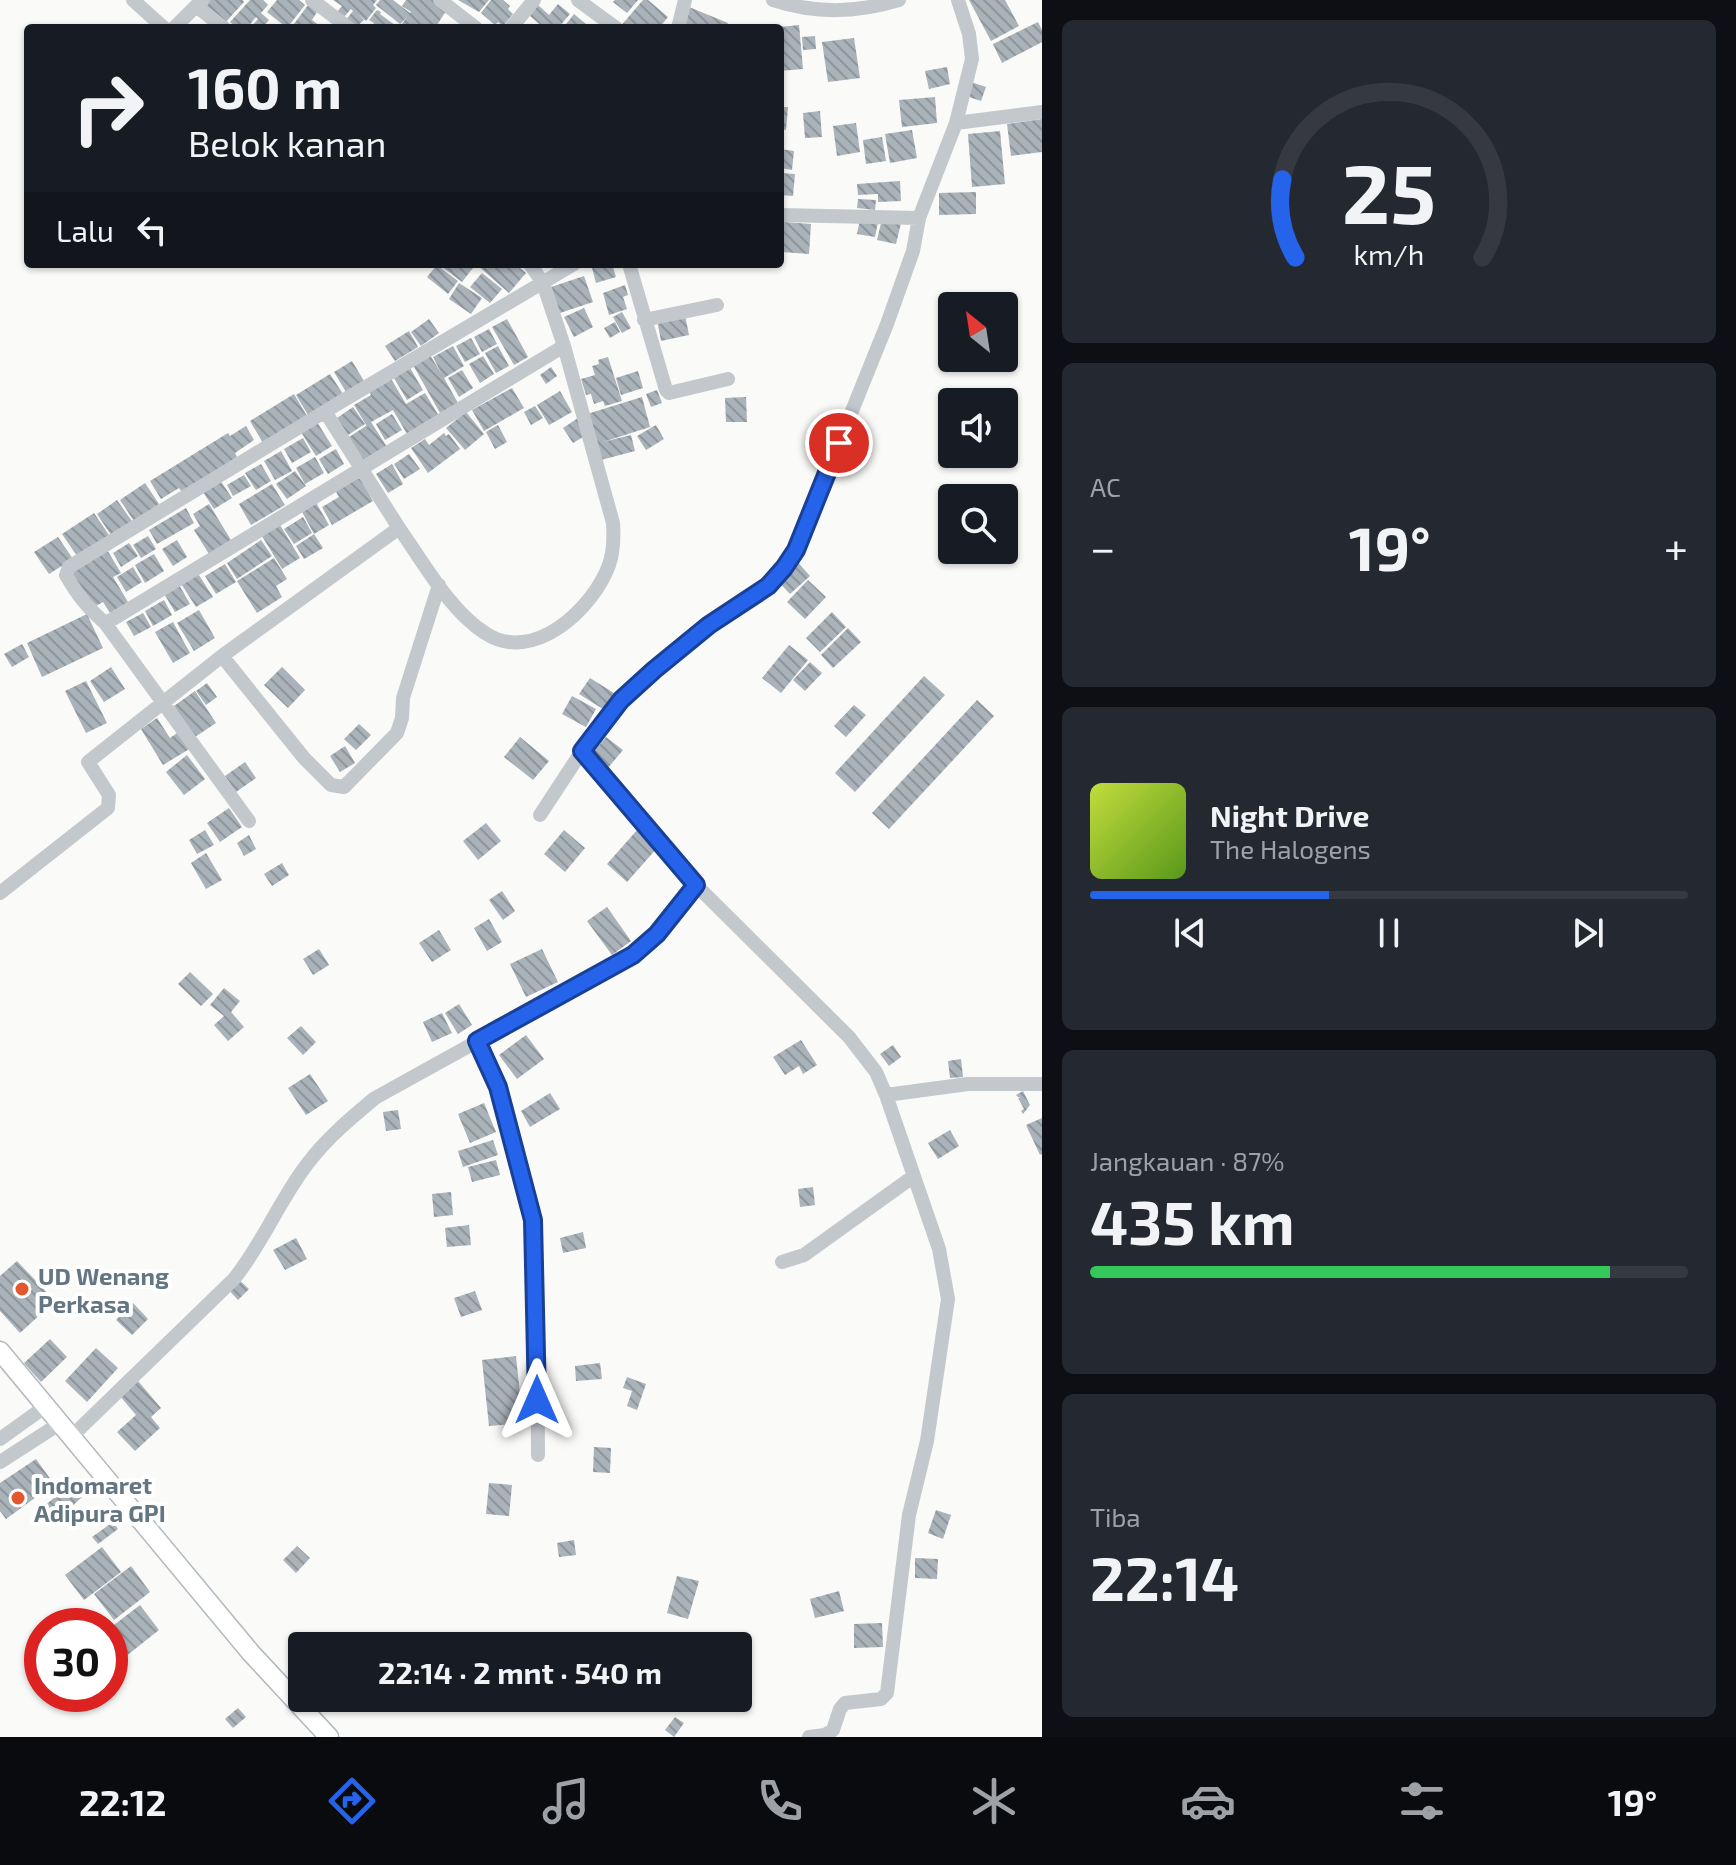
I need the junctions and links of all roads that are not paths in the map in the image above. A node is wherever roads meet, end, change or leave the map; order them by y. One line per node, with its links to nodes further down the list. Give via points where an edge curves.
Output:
1 (133, 0): 11 (street)
2 (312, 0): 14 (street)
3 (440, 0): 15 (street)
4 (534, 0): 16 (street)
5 (578, 0): 17 (street)
6 (685, 0): 18 (street)
7 (773, 0): 8 (street, via 832,12)
8 (899, 0)
9 (958, 0): 20 (street, via 972,59)
10 (200, 3): 12 (street); 13 (street)
11 (160, 24)
12 (178, 24)
13 (220, 24)
14 (344, 24)
15 (471, 24)
16 (514, 24)
17 (611, 24)
18 (679, 24)
19 (1042, 112): 20 (street)
20 (956, 123): 22 (street)
21 (784, 215): 22 (street)
22 (919, 218): 38 (street, via 887,324 796,550 768,586 709,625 621,700)
23 (533, 268): 26 (street)
24 (567, 268): 26 (street)
25 (630, 268): 28 (street)
26 (543, 283): 29 (street); 31 (street)
27 (717, 305): 28 (street)
28 (644, 320): 30 (street, via 669,393)
29 (564, 346): 32 (street); 34 (street, via 613,523 614,545 600,583 562,625 521,642 484,632)
30 (728, 379)
31 (326, 413): 32 (street); 35 (street, via 69,567 66,575 80,600)
32 (361, 469): 33 (street); 35 (street)
33 (399, 528): 34 (street); 36 (street)
34 (439, 585): 36 (street, via 397,733 344,787 331,785 304,758)
35 (105, 623): 37 (street)
36 (222, 656): 37 (street)
37 (163, 702): 40 (street); 42 (street, via 88,762 109,795 108,808)
38 (582, 751): 39 (street); 41 (street)
39 (540, 815)
40 (249, 821)
41 (696, 885): 43 (street, via 633,955); 45 (street, via 849,1037)
42 (0, 893)
43 (477, 1041): 50 (street, via 375,1098 342,1126 307,1163 234,1279); 52 (street, via 498,1087 533,1220)
44 (1042, 1084): 45 (street, via 968,1084)
45 (886, 1095): 46 (street)
46 (914, 1176): 47 (street, via 804,1255); 55 (street, via 939,1249 948,1313 909,1515 887,1693 881,1699 842,1704 831,1733)
47 (782, 1262)
48 (0, 1351): 49 (main road)
49 (46, 1406): 50 (main road); 51 (street)
50 (65, 1431): 53 (street); 54 (main road, via 251,1653)
51 (0, 1439)
52 (538, 1455)
53 (0, 1462)
54 (329, 1737)
55 (809, 1737)

